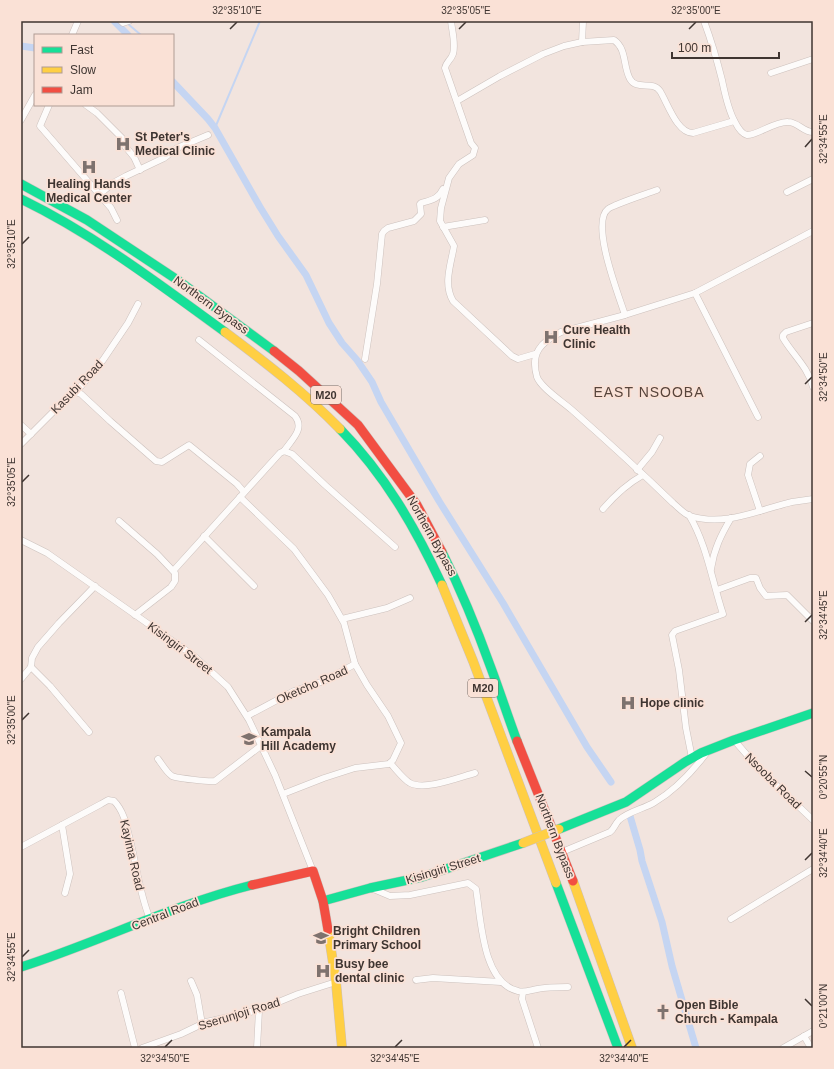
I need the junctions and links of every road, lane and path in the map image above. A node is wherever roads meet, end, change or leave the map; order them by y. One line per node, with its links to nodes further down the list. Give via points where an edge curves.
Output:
1 (78, 21): 5 (street)
2 (451, 21): 10 (street, via 454,48 445,68)
3 (583, 21): 6 (street)
4 (704, 21): 14 (street)
5 (72, 34)
6 (582, 42): 10 (street, via 543,54); 14 (street, via 614,40 618,43 630,79 637,85 654,86 659,90 672,114 688,133)
7 (813, 58): 8 (street)
8 (771, 73)
9 (34, 97): 13 (street)
10 (457, 101): 18 (street, via 475,148 473,155 459,164)
11 (48, 106): 23 (street, via 40,126)
12 (87, 106): 17 (street, via 122,138)
13 (21, 120)
14 (734, 121): 15 (street, via 747,135 787,122 793,122 804,130)
15 (813, 132)
16 (208, 136): 17 (street, via 177,148)
17 (140, 170): 23 (street, via 119,180)
18 (449, 178): 27 (street, via 440,215); 35 (street, via 438,197 420,204 421,214 414,222 388,228 382,234)
19 (813, 179): 22 (street)
20 (21, 184): 83 (main road, Northern Bypass / M20, via 87,220 179,281 299,371 358,425 417,505 454,576)
21 (657, 190): 31 (street, via 608,209 601,224 605,248)
22 (787, 192)
23 (100, 194): 25 (street)
24 (21, 199): 108 (main road, Northern Bypass / M20, via 109,249 276,371 323,410 348,436 398,501 422,541 456,619)
25 (117, 220)
26 (485, 220): 27 (street)
27 (442, 227): 34 (street, via 454,246 448,274 448,290 453,301 512,356 518,359)
28 (813, 231): 29 (street)
29 (695, 293): 31 (street); 38 (street)
30 (138, 304): 37 (street, Kasubi Road, via 103,360)
31 (626, 315): 34 (street, via 561,332 551,337)
32 (813, 323): 36 (street, via 786,332 783,338 806,368)
33 (199, 340): 43 (street, via 299,421 299,427)
34 (535, 354): 45 (street, via 537,376 542,385)
35 (365, 359)
36 (813, 387)
37 (76, 392): 40 (street, Kasubi Road); 47 (street, via 156,460 162,462 189,445 241,487)
38 (758, 417)
39 (21, 425): 40 (street)
40 (31, 434): 42 (street, Kasubi Road)
41 (660, 438): 45 (street)
42 (21, 444)
43 (284, 451): 47 (street); 56 (street, via 292,454)
44 (760, 456): 50 (street, via 750,464 748,475)
45 (637, 470): 46 (street)
46 (643, 475): 49 (street, via 619,492); 51 (street)
47 (242, 494): 54 (street); 64 (street, via 294,549 328,595)
48 (813, 499): 50 (street)
49 (602, 509)
50 (760, 511): 52 (street)
51 (689, 515): 52 (street, via 714,520); 58 (street, via 696,527)
52 (731, 518): 58 (street, via 715,549)
53 (119, 521): 57 (street)
54 (204, 536): 57 (street); 60 (street)
55 (21, 540): 59 (street, Kisingiri Street, via 47,553)
56 (394, 547)
57 (174, 570): 63 (street, via 176,577 171,587)
58 (711, 570): 61 (street)
59 (95, 586): 63 (street, Kisingiri Street); 67 (street, via 38,647 32,658)
60 (254, 586)
61 (716, 590): 65 (street, via 756,578 766,596 787,595); 75 (street, via 723,614 675,631 672,635)
62 (410, 598): 64 (street, via 387,608)
63 (136, 615): 70 (street, Kisingiri Street, via 208,667 228,687)
64 (342, 619): 66 (street)
65 (813, 621)
66 (355, 664): 70 (street, Oketcho Road, via 324,681 294,691); 77 (street, via 388,716 400,741)
67 (31, 667): 68 (street); 71 (street)
68 (21, 679)
69 (813, 713): 72 (main road, Kisingiri Street)
70 (247, 716): 73 (street, Kisingiri Street)
71 (89, 732)
72 (734, 740): 74 (main road, Kisingiri Street); 80 (street, Nsooba Road, via 760,770)
73 (262, 745): 76 (street, via 211,782 175,778); 79 (street, Kisingiri Street)
74 (709, 750): 75 (main road, Kisingiri Street); 83 (street, via 691,773 669,793 619,821 610,832)
75 (692, 758): 86 (main road, Kisingiri Street, bridge, via 626,802 523,843 422,877)
76 (158, 759)
77 (390, 763): 78 (street, via 407,781 416,786 429,785); 79 (street, via 355,768)
78 (475, 772)
79 (283, 794): 85 (street, Kisingiri Street)
80 (813, 820)
81 (62, 826): 82 (street, Kayima Road); 87 (street, via 70,874); 89 (street, Kayima Road, via 108,800 117,804 127,827 144,904)
82 (21, 847)
83 (562, 852): 109 (main road, Northern Bypass / M20)
84 (813, 869): 90 (street)
85 (313, 870): 88 (main road); 89 (main road, Central Road, via 238,888)
86 (370, 888): 88 (main road, Kisingiri Street); 95 (street, via 390,896 410,895 463,883 472,885 476,889 482,933 489,958)
87 (65, 893)
88 (324, 901): 94 (main road)
89 (150, 919): 91 (main road, Central Road)
90 (731, 919)
91 (21, 967)
92 (416, 980): 95 (street, via 433,978)
93 (191, 981): 100 (street, via 196,990)
94 (336, 982): 99 (street, Sserunjoji Road); 106 (main road)
95 (501, 982): 97 (street)
96 (568, 987): 97 (street)
97 (523, 992): 107 (street, via 522,999)
98 (121, 994): 103 (street)
99 (259, 1010): 100 (street, Sserunjoji Road); 105 (street)
100 (202, 1024): 104 (street, Sserunjoji Road)
101 (813, 1031): 102 (street)
102 (804, 1036): 110 (street); 111 (street)
103 (135, 1048)
104 (142, 1048)
105 (257, 1048)
106 (342, 1048)
107 (538, 1048)
108 (618, 1048)
109 (632, 1048)
110 (783, 1048)
111 (811, 1048)

